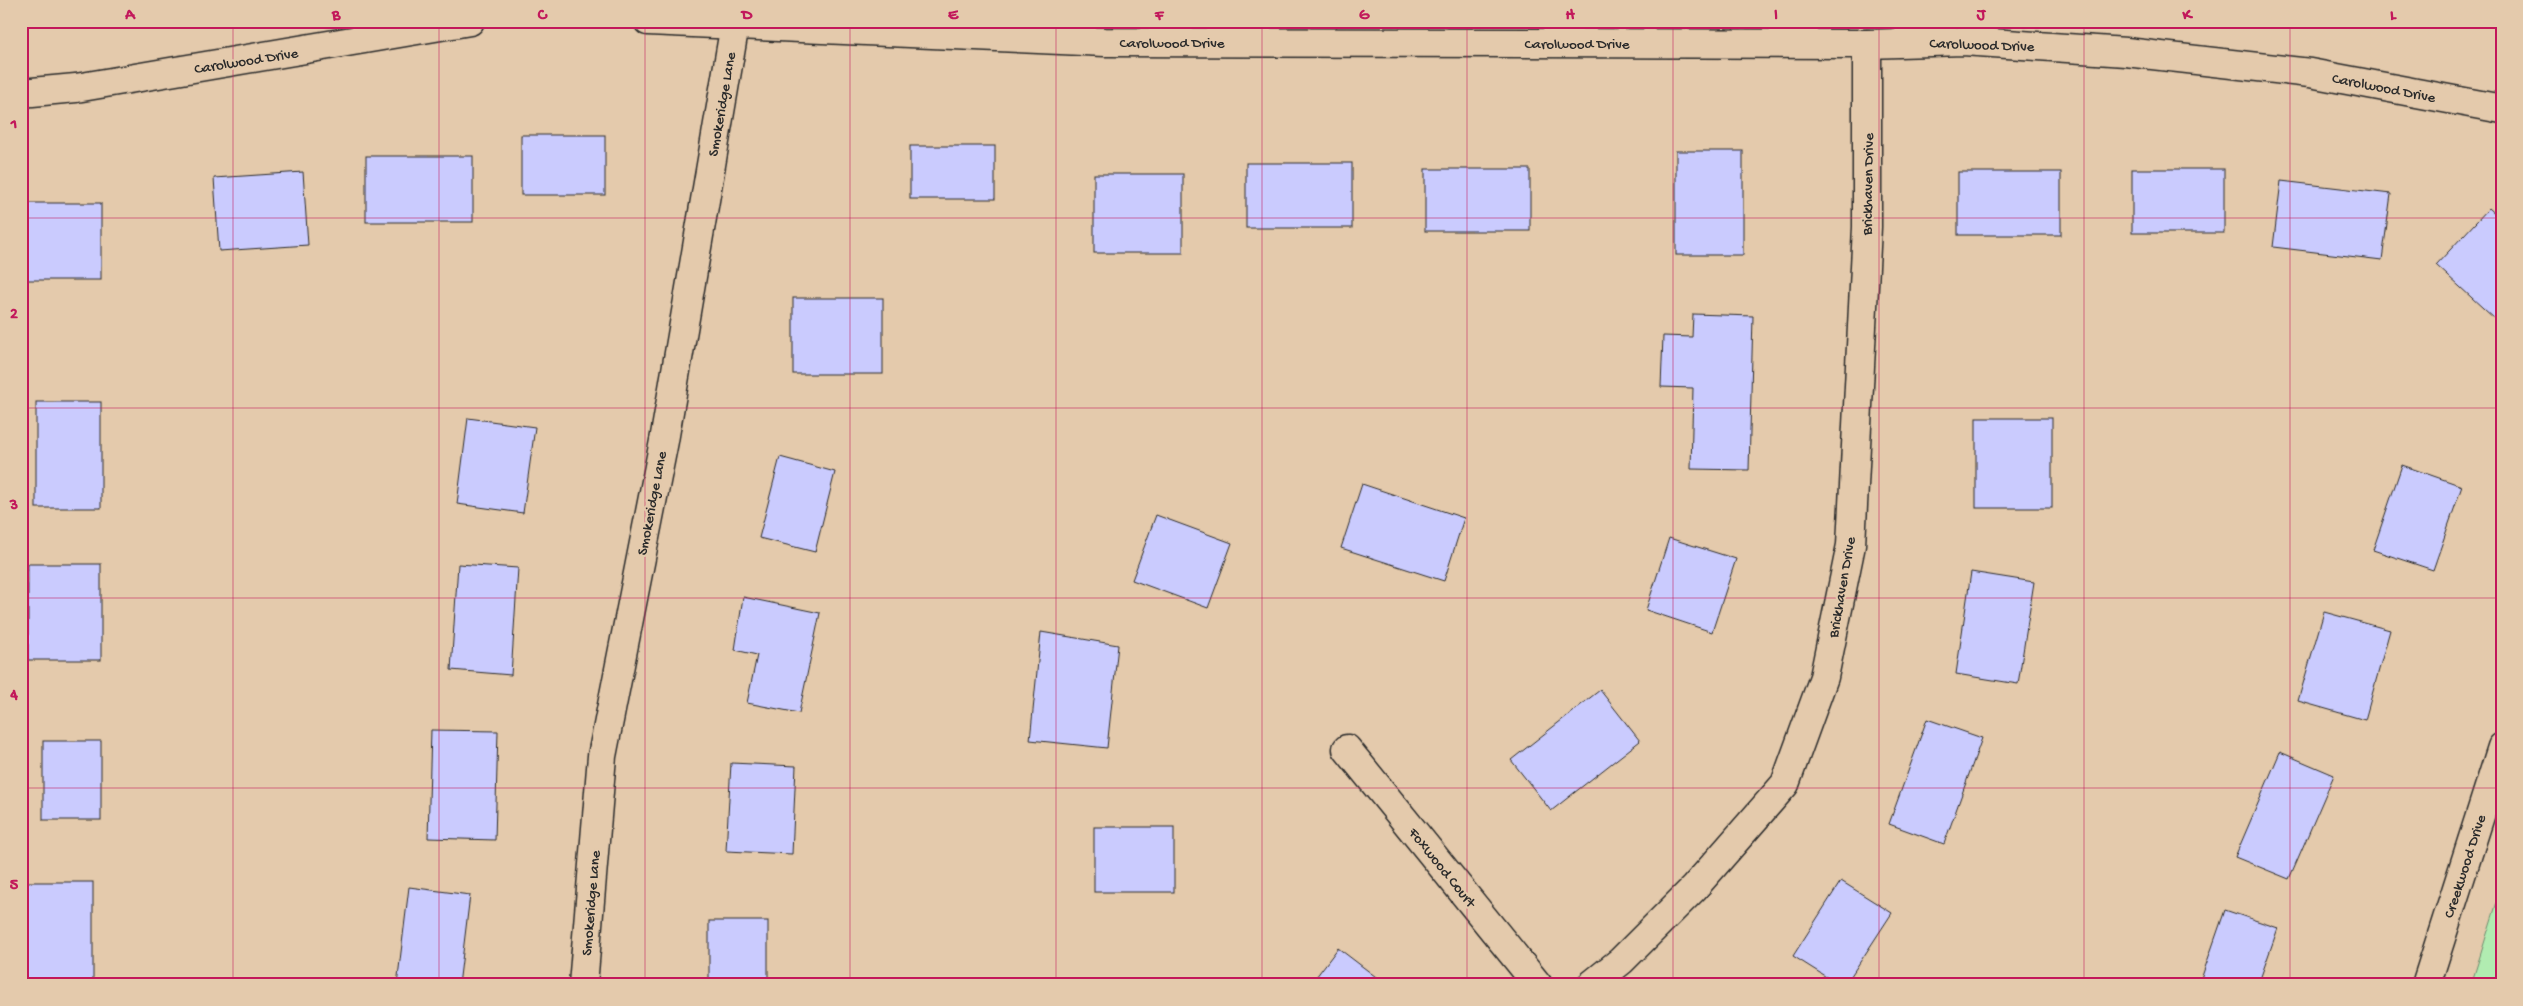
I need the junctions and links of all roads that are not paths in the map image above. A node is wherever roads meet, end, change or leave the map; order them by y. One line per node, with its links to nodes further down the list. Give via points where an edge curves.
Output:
1 (470, 21): 5 (street, Carolwood Drive, via 76,88)
2 (648, 21): 3 (street, Carolwood Drive)
3 (735, 24): 4 (street, Carolwood Drive, via 1105,42); 9 (street, Smokeridge Lane, via 664,441 602,756)
4 (1867, 44): 6 (street, Carolwood Drive, via 1963,41 2126,52 2310,73); 11 (street, Brickhaven Drive, via 1867,227 1851,545 1824,678 1785,784 1694,888)
5 (21, 93)
6 (2502, 109)
7 (2502, 747): 12 (street, Creekwood Drive)
8 (1347, 749): 10 (street, Foxwood Court)
9 (584, 985)
10 (1538, 985)
11 (1591, 985)
12 (2426, 985)

